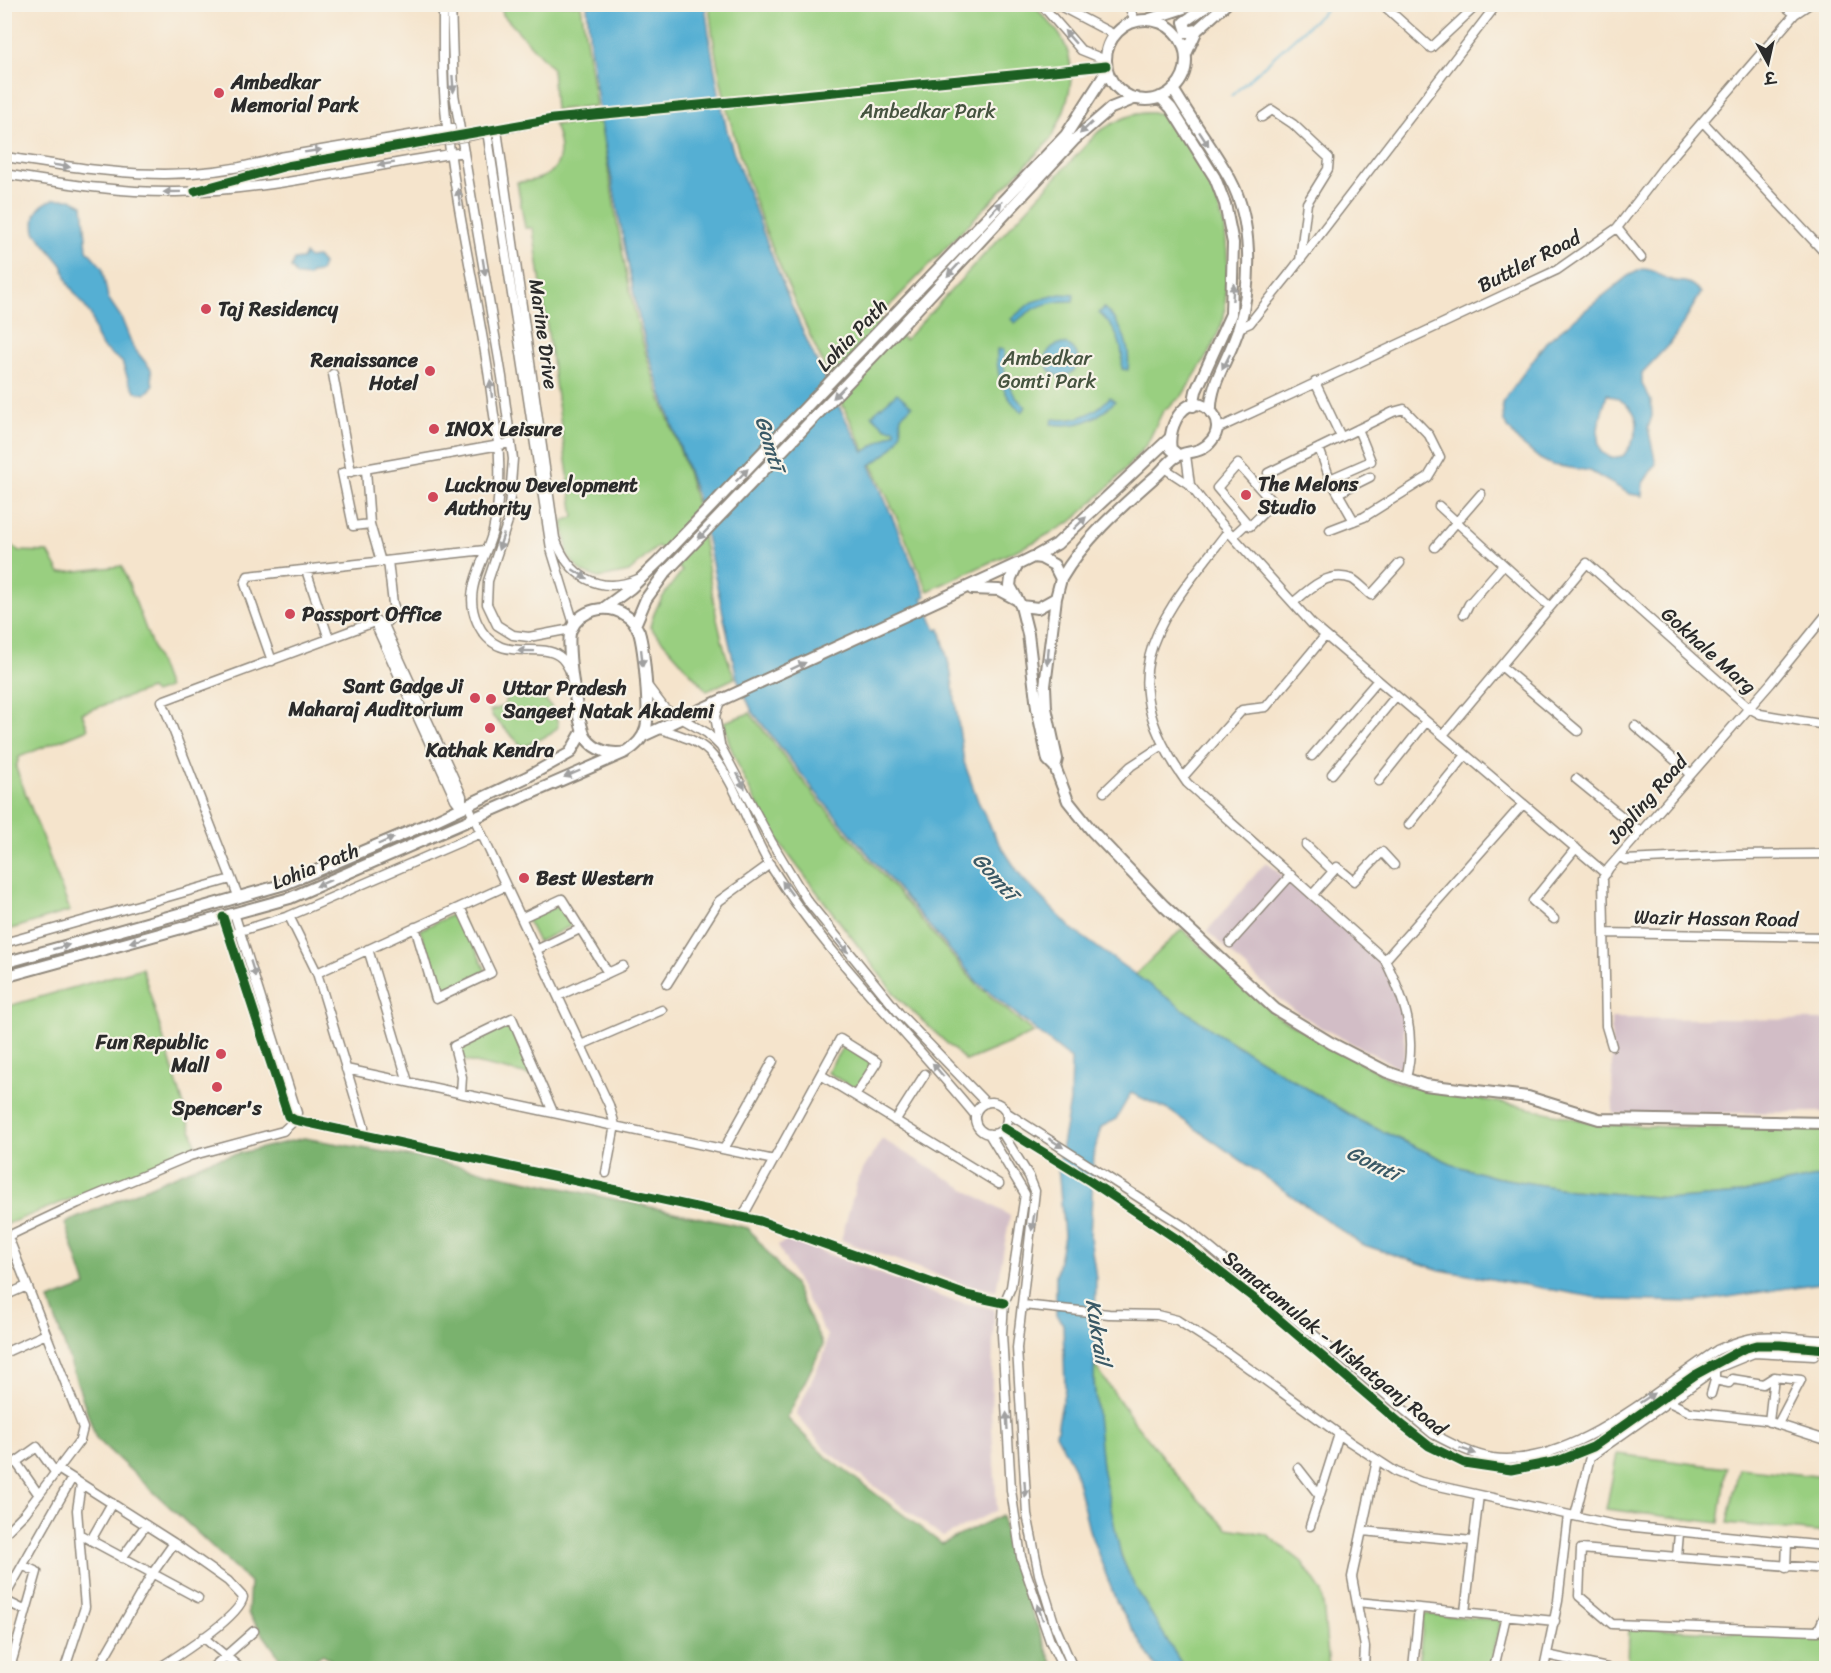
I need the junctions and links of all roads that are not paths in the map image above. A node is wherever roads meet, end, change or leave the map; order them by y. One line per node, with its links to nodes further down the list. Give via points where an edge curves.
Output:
1 (443, 4): 27 (street)
2 (451, 4): 26 (street, one-way to 26, via 453,84)
3 (1041, 4): 20 (street, one-way to 3, via 1080,50)
4 (1056, 4): 18 (street)
5 (1128, 4): 16 (street)
6 (1196, 4): 15 (main road)
7 (1210, 4): 17 (main road, via 1184,22 1187,32)
8 (1226, 4): 17 (main road)
9 (1382, 4): 10 (street, via 1431,48)
10 (1478, 4)
11 (1497, 4): 39 (street)
12 (1782, 4): 14 (street)
13 (1810, 4): 14 (street, Buttler Road)
14 (1796, 14): 25 (street, Buttler Road)
15 (1147, 20): 16 (main road); 19 (main road, via 1168,26 1177,34)
16 (1135, 21): 18 (main road)
17 (1197, 30): 19 (main road)
18 (1115, 35): 20 (main road)
19 (1186, 54): 21 (main road, via 1186,67)
20 (1107, 66): 23 (main road, via 1118,88); 28 (street, via 553,119); 76 (main road, Lohia Path, one-way to 20, via 1066,135)
21 (1173, 90): 22 (main road); 40 (main road, one-way to 40, via 1231,180 1243,217 1248,257)
22 (1160, 97): 23 (main road); 43 (main road, one-way to 22, via 1231,314 1233,243 1226,204 1215,178 1172,108)
23 (1136, 98): 87 (main road, Lohia Path, one-way to 87, via 1111,108 1074,140 665,573 646,599)
24 (1262, 117): 39 (street, via 1272,110 1283,115 1329,158 1328,169 1307,203)
25 (1704, 122): 36 (street, Buttler Road); 37 (street)
26 (460, 126): 27 (street); 29 (street)
27 (447, 129): 30 (street); 32 (street, one-way to 27)
28 (492, 131): 33 (street, bridge); 76 (street, Marine Drive, one-way to 76, via 555,538 562,558 574,572 591,581 611,585); 88 (street, Marine Drive, via 551,549)
29 (465, 152): 30 (street); 49 (street, one-way to 49)
30 (451, 154): 35 (street, one-way to 35, via 260,187); 50 (street, one-way to 30)
31 (4, 157): 32 (street, one-way to 32, via 142,176)
32 (256, 164): 33 (street)
33 (287, 166): 35 (street)
34 (4, 174): 35 (street, one-way to 34, via 132,192)
35 (195, 191)
36 (1617, 228): 38 (street); 42 (street, Buttler Road, via 1557,270)
37 (1827, 254)
38 (1641, 258)
39 (1300, 261): 40 (street, via 1250,323)
40 (1239, 328): 44 (main road, one-way to 44, via 1234,348 1212,391)
41 (333, 374): 55 (street)
42 (1315, 382): 45 (street, Buttler Road); 47 (street)
43 (1193, 406): 44 (main road); 48 (main road, via 1177,416)
44 (1211, 413): 45 (main road)
45 (1217, 429): 52 (main road, via 1210,443 1193,454)
46 (1358, 429): 47 (street); 58 (street, via 1371,461); 63 (street, via 1404,410 1429,435 1440,457 1428,477)
47 (1341, 437): 51 (street)
48 (1169, 439): 52 (main road, via 1171,449); 71 (main road, one-way to 48, via 1057,544)
49 (511, 443): 50 (street); 88 (street, one-way to 88, via 512,492 508,521 488,581 489,612 502,629 522,637)
50 (498, 446): 54 (street); 70 (street, via 499,505)
51 (1319, 448): 56 (street); 58 (street)
52 (1182, 455): 53 (main road); 59 (street)
53 (1164, 468): 59 (street); 77 (main road, via 1086,543)
54 (366, 470): 55 (street); 65 (street)
55 (351, 472): 65 (street, via 342,473 353,526)
56 (1268, 473)
57 (1370, 477): 60 (street)
58 (1330, 478): 60 (street)
59 (1190, 485): 68 (street)
60 (1338, 493): 63 (street)
61 (1481, 494): 66 (street)
62 (1439, 506): 66 (street)
63 (1354, 521): 67 (street)
64 (1247, 523): 64 (street, via 1250,526 1273,503 1238,464 1217,488); 68 (street)
65 (370, 524): 72 (street)
66 (1458, 524): 69 (street); 74 (street)
67 (1330, 530)
68 (1230, 533): 81 (street); 108 (street, via 1172,604 1155,633 1148,659 1148,694)
69 (1435, 547)
70 (485, 550): 72 (street); 93 (street, one-way to 70, via 559,656 545,651 508,650 480,628 471,595)
71 (1028, 559): 77 (main road, via 1048,561); 78 (main road); 80 (main road, via 1017,565 1011,578 1012,593)
72 (385, 561): 75 (street); 86 (street, via 396,612)
73 (1400, 563): 81 (street, via 1371,595 1352,579 1338,578 1321,580)
74 (1503, 565): 82 (street); 84 (street)
75 (306, 570): 90 (street); 91 (street, via 248,576 245,585)
76 (643, 577): 83 (main road, Lohia Path)
77 (1061, 579): 79 (main road)
78 (966, 589): 80 (main road, via 999,590); 97 (main road, one-way to 78)
79 (1056, 598): 80 (main road, via 1038,608); 113 (main road, one-way to 113, via 1045,686)
80 (1018, 602): 113 (main road, via 1028,634 1048,760)
81 (1293, 603): 89 (street)
82 (1550, 607): 92 (street); 98 (street, Gokhale Marg, via 1587,563)
83 (604, 608): 87 (main road, via 624,614); 88 (main road, Lohia Path, via 586,614)
84 (1464, 614)
85 (1827, 615): 98 (street, Jopling Road)
86 (381, 623): 90 (street); 121 (street, via 377,628 431,747 455,799)
87 (635, 625): 95 (main road, one-way to 95)
88 (573, 627): 93 (main road, via 569,648)
89 (1325, 636): 94 (street); 116 (street, via 1266,707 1242,710)
90 (329, 639): 91 (street)
91 (273, 661): 137 (street, via 162,701)
92 (1501, 666): 105 (street); 106 (street)
93 (573, 676): 104 (main road)
94 (1378, 680): 96 (street); 112 (street)
95 (645, 681): 99 (street, via 665,709); 107 (main road, via 648,715)
96 (1396, 696): 100 (street); 114 (street)
97 (719, 704): 99 (main road); 109 (street, via 716,723)
98 (1749, 708): 102 (street, Gokhale Marg, via 1760,714); 115 (street, Jopling Road)
99 (682, 718): 103 (main road); 109 (street)
100 (1426, 722): 106 (street); 118 (street)
101 (1635, 726): 115 (street)
102 (1827, 726)
103 (660, 729): 107 (main road); 132 (street, via 693,741 709,752 723,771)
104 (582, 732): 110 (main road, via 602,750); 121 (main road, Lohia Path, via 570,753)
105 (1578, 732)
106 (1443, 735): 111 (street)
107 (643, 736): 110 (main road, Lohia Path)
108 (1163, 745): 116 (street); 119 (street, via 1131,766)
109 (721, 747): 176 (street, one-way to 176, via 771,842 807,899 899,1013)
110 (626, 752): 123 (main road, Lohia Path, one-way to 123)
111 (1466, 755): 120 (street); 124 (street)
112 (1312, 756)
113 (1055, 767): 172 (main road, via 1068,801 1092,831 1164,906 1275,1009 1340,1048)
114 (1332, 774)
115 (1691, 774): 126 (street, Jopling Road)
116 (1183, 777): 136 (street)
117 (1576, 779): 126 (street)
118 (1379, 781)
119 (1104, 792)
120 (1523, 804): 129 (street); 157 (street)
121 (465, 806): 122 (main road, Lohia Path); 123 (street)
122 (448, 814): 125 (street); 140 (main road, Lohia Path, one-way to 122, via 285,884)
123 (474, 818): 125 (main road, Lohia Path); 127 (street)
124 (1409, 825)
125 (454, 826): 142 (main road, Lohia Path, one-way to 142, via 290,898)
126 (1641, 832): 131 (street, Jopling Road)
127 (481, 833): 138 (street); 144 (street)
128 (1306, 844): 134 (street)
129 (1576, 848): 135 (street); 146 (street, via 1533,900)
130 (1827, 854): 131 (street, via 1625,860)
131 (1620, 856): 135 (street, Jopling Road)
132 (770, 864): 163 (street, via 719,901); 179 (street, one-way to 132, via 879,1007)
133 (1394, 865): 134 (street, via 1382,852 1354,881 1337,867)
134 (1333, 872): 139 (street)
135 (1606, 874): 150 (street, Jopling Road)
136 (1291, 875): 139 (street); 154 (street)
137 (231, 879): 140 (street); 153 (street)
138 (506, 886): 141 (street); 145 (street)
139 (1313, 894): 157 (street)
140 (239, 898): 158 (main road, Lohia Path, one-way to 140)
141 (459, 907): 147 (street); 147 (street, via 490,974 436,999)
142 (234, 914): 143 (main road, Lohia Path); 149 (street)
143 (223, 916): 151 (street); 162 (main road, Lohia Path, one-way to 162)
144 (290, 916): 149 (street); 160 (street)
145 (521, 918): 148 (street, via 561,899); 156 (street)
146 (1554, 919)
147 (415, 927): 155 (street)
148 (580, 929): 156 (street); 161 (street)
149 (241, 931): 151 (street); 180 (street, one-way to 180, via 297,1113)
150 (1604, 933): 152 (street, Wazir Hassan Road); 167 (street, Jopling Road, via 1606,1026)
151 (230, 934): 180 (street, via 288,1116)
152 (1827, 936)
153 (4, 943)
154 (1230, 943)
155 (368, 950): 160 (street); 173 (street)
156 (536, 950): 164 (street)
157 (1385, 960): 172 (street, via 1402,993 1408,1016 1411,1049)
158 (4, 963)
159 (623, 966): 161 (street)
160 (317, 973): 169 (street)
161 (608, 973): 164 (street)
162 (4, 977)
163 (667, 984)
164 (558, 996): 166 (street)
165 (662, 1010): 166 (street)
166 (581, 1046): 183 (street)
167 (1612, 1046)
168 (773, 1060): 187 (street)
169 (346, 1069): 173 (street); 186 (street)
170 (925, 1074): 181 (street)
171 (820, 1075): 175 (street); 175 (street, via 840,1039 877,1062); 188 (street)
172 (1406, 1078): 182 (main road, via 1425,1085 1528,1097 1599,1119)
173 (408, 1082): 174 (street)
174 (461, 1093): 177 (street); 177 (street, via 462,1077 454,1046 512,1018)
175 (855, 1096): 181 (street)
176 (986, 1103): 178 (street, via 998,1103); 179 (street)
177 (553, 1112): 183 (street)
178 (1006, 1112): 184 (street); 202 (street, Samatamulak - Nishatganj Road, one-way to 202, via 1185,1227 1433,1434 1465,1451 1494,1458 1521,1458 1554,1450 1588,1436 1717,1350 1740,1340 1762,1334)
179 (975, 1115): 185 (street, via 978,1127)
180 (294, 1120): 186 (street); 192 (street, via 283,1131 190,1156)
181 (895, 1121): 190 (street)
182 (1827, 1123)
183 (615, 1125): 187 (street); 189 (street)
184 (1002, 1129): 185 (street); 194 (street, one-way to 194, via 1035,1191); 203 (street, Samatamulak - Nishatganj Road, via 1090,1181 1216,1268 1429,1446 1486,1469 1535,1468 1593,1446 1695,1375 1743,1349 1768,1345)
185 (989, 1134): 193 (street, via 1025,1194)
186 (364, 1135): 191 (street)
187 (724, 1149): 188 (street)
188 (774, 1160): 191 (street)
189 (606, 1173)
190 (999, 1184)
191 (743, 1216): 197 (street, via 966,1295)
192 (5, 1235): 195 (street)
193 (1012, 1276): 194 (street); 197 (street)
194 (1024, 1278): 198 (street)
195 (27, 1286): 196 (street); 199 (street)
196 (4, 1296)
197 (1004, 1303): 200 (street)
198 (1025, 1305): 201 (street); 212 (street, via 1177,1320)
199 (46, 1334): 204 (street); 216 (street, via 83,1428 80,1440)
200 (1002, 1334): 201 (street); 254 (street, one-way to 200, via 1044,1623 1021,1554 1011,1490)
201 (1019, 1335): 254 (street, one-way to 254, via 1027,1514 1039,1574)
202 (1827, 1340)
203 (1827, 1349)
204 (4, 1353)
205 (1814, 1356): 206 (street, via 1754,1353)
206 (1715, 1369): 208 (street); 210 (street)
207 (1774, 1377): 208 (street, via 1763,1384); 211 (street); 211 (street, via 1801,1380)
208 (1715, 1380): 209 (street)
209 (1711, 1394)
210 (1671, 1403): 211 (street, via 1690,1412); 223 (street, via 1590,1457)
211 (1773, 1423): 213 (street)
212 (1339, 1434): 214 (street); 220 (street)
213 (1827, 1440)
214 (1377, 1460): 221 (street, via 1421,1482); 226 (street)
215 (1298, 1468): 220 (street)
216 (57, 1471): 217 (street); 219 (street); 219 (street, via 37,1447 16,1462)
217 (72, 1478): 218 (street); 237 (street)
218 (81, 1484): 222 (street); 229 (street, via 77,1510)
219 (39, 1495): 228 (street)
220 (1319, 1495): 225 (street)
221 (1479, 1495): 223 (street); 231 (street)
222 (112, 1503): 224 (street); 230 (street)
223 (1572, 1516): 227 (street); 249 (street)
224 (146, 1525): 232 (street); 236 (street)
225 (1310, 1526)
226 (1362, 1531): 231 (street); 243 (street, via 1352,1577)
227 (1679, 1533): 233 (street); 235 (street)
228 (4, 1534)
229 (80, 1534): 230 (street); 256 (street, via 85,1607)
230 (91, 1540): 236 (street)
231 (1473, 1541): 246 (street)
232 (174, 1543): 240 (street); 251 (street, via 228,1581 243,1597 241,1604)
233 (1787, 1543): 234 (street); 238 (street)
234 (1827, 1546)
235 (1677, 1557): 238 (street); 247 (street, via 1581,1549 1579,1596 1612,1624 1818,1631)
236 (122, 1558): 240 (street)
237 (24, 1566): 242 (street); 245 (street, via 37,1572)
238 (1786, 1568): 239 (street)
239 (1827, 1569)
240 (152, 1574): 241 (street); 257 (street)
241 (198, 1598)
242 (4, 1599): 245 (street)
243 (1357, 1602): 244 (street); 261 (street, via 1365,1647)
244 (1419, 1608): 246 (street); 262 (street)
245 (26, 1611): 255 (street)
246 (1464, 1612): 248 (street)
247 (1827, 1613)
248 (1506, 1616): 249 (street); 263 (street)
249 (1555, 1621): 252 (street)
250 (254, 1631): 253 (street)
251 (204, 1637): 253 (street); 258 (street)
252 (1547, 1655): 264 (street); 265 (street)
253 (226, 1656): 259 (street); 260 (street)
254 (1067, 1666)
255 (10, 1668)
256 (65, 1668)
257 (98, 1668)
258 (159, 1668)
259 (212, 1668)
260 (240, 1668)
261 (1364, 1668)
262 (1413, 1668)
263 (1494, 1668)
264 (1544, 1668)
265 (1601, 1668)

